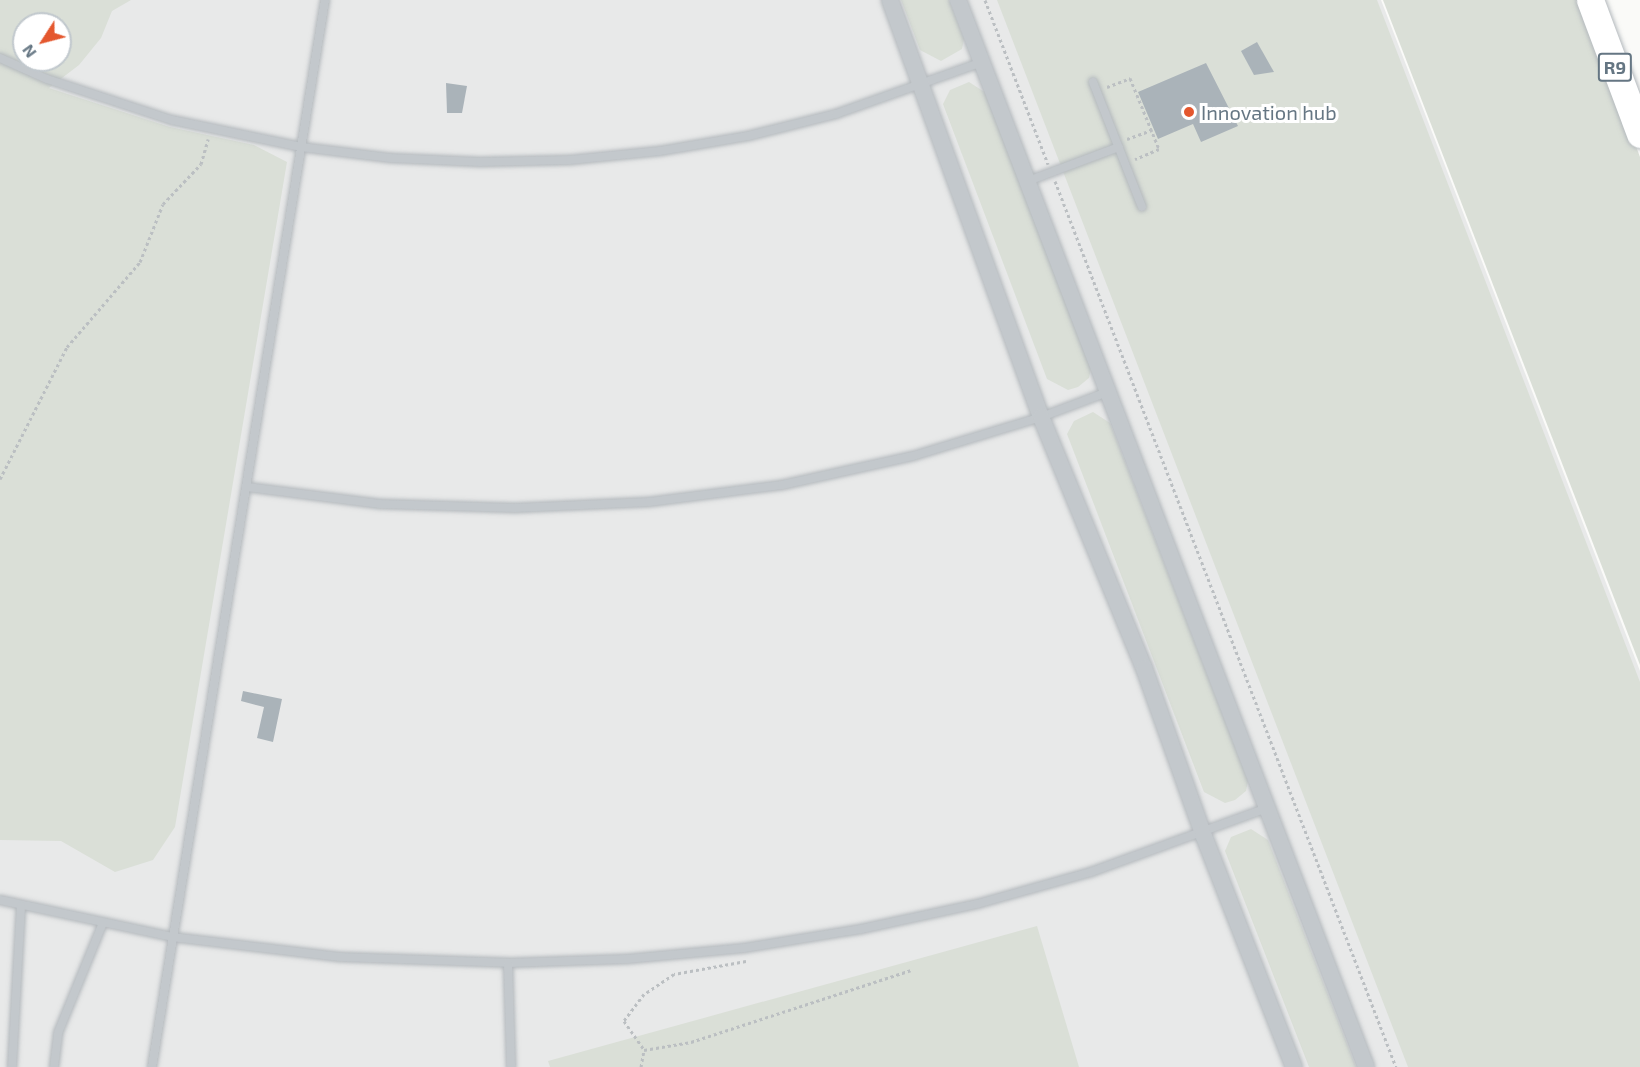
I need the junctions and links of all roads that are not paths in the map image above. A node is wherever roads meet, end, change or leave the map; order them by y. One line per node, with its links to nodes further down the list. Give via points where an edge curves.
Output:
1 (325, 0): 10 (lane)
2 (890, 0): 7 (street)
3 (958, 0): 6 (street)
4 (1590, 0): 9 (highway, R9)
5 (0, 58): 10 (lane, via 47,80 172,120)
6 (982, 62): 7 (lane); 12 (street)
7 (921, 86): 10 (lane, via 836,114 748,136 637,154 480,162 390,158); 15 (street)
8 (1095, 87): 11 (lane)
9 (1640, 134)
10 (301, 147): 16 (lane)
11 (1119, 147): 12 (lane); 13 (lane)
12 (1028, 181): 14 (street)
13 (1142, 207)
14 (1110, 391): 15 (lane); 17 (street)
15 (1041, 417): 16 (lane, via 913,456 815,478 649,502 514,508 403,504); 18 (street, via 1144,668)
16 (247, 488): 22 (lane)
17 (1267, 808): 18 (lane); 29 (street)
18 (1203, 834): 23 (lane, via 1000,898 861,929 744,948 650,957); 28 (street)
19 (0, 900): 20 (lane)
20 (21, 906): 21 (lane); 24 (lane)
21 (103, 923): 22 (lane); 25 (lane, via 58,1033)
22 (172, 937): 23 (lane, via 340,957); 26 (lane)
23 (508, 963): 27 (lane)
24 (12, 1067)
25 (54, 1067)
26 (152, 1067)
27 (511, 1067)
28 (1294, 1067)
29 (1366, 1067)

